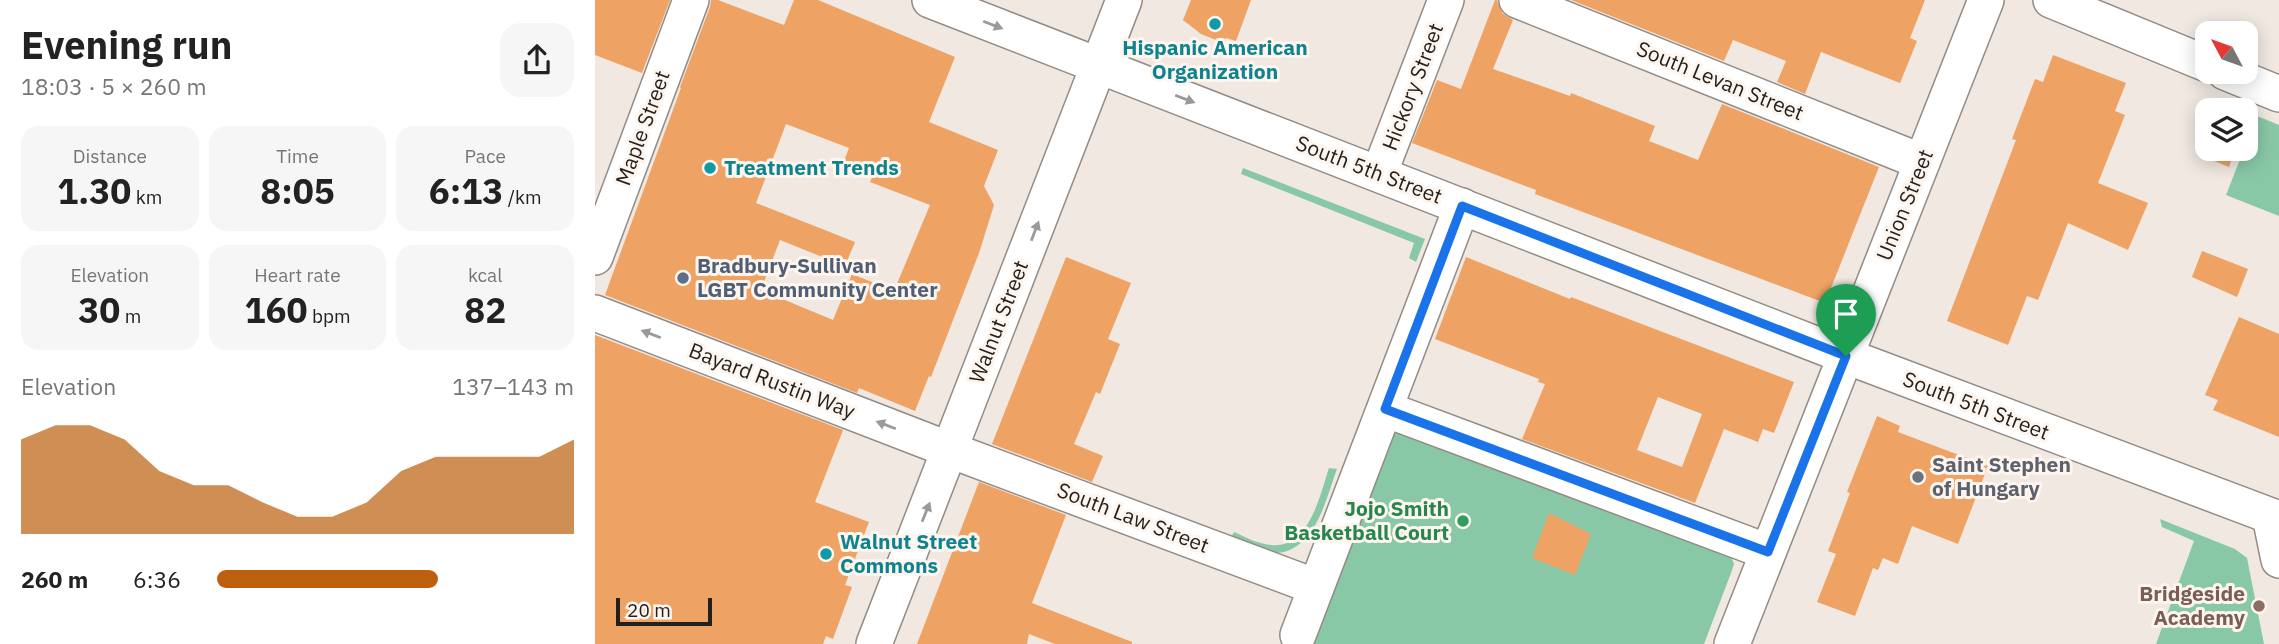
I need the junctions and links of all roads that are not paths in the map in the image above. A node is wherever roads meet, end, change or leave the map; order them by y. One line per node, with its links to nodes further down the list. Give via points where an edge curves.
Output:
1 (691, 0): 15 (street, Maple Street)
2 (930, 0): 9 (street, South 5th Street, one-way to 9)
3 (1124, 0): 9 (street, Walnut Street)
4 (1446, 0): 13 (street, Hickory Street)
5 (1517, 0): 12 (street, South Levan Street)
6 (1986, 0): 12 (street, Union Street)
7 (2051, 0): 8 (street)
8 (2195, 59)
9 (1099, 65): 13 (street, South 5th Street, one-way to 13); 19 (street, Walnut Street, one-way to 9)
10 (2254, 84): 11 (street)
11 (2279, 94)
12 (1922, 162): 17 (street, Union Street)
13 (1380, 174): 14 (street, South 5th Street)
14 (1462, 206): 17 (street, South 5th Street); 18 (street)
15 (595, 257)
16 (595, 313): 19 (street, Bayard Rustin Way, one-way to 16)
17 (1846, 356): 20 (street, South 5th Street); 21 (street, Union Street)
18 (1385, 409): 21 (street); 23 (street)
19 (950, 450): 23 (street, South Law Street); 25 (street, Walnut Street, one-way to 19)
20 (2274, 517): 22 (street)
21 (1768, 552): 26 (street, Union Street)
22 (2279, 560)
23 (1316, 587): 24 (street)
24 (1298, 635)
25 (874, 644)
26 (1732, 644)

